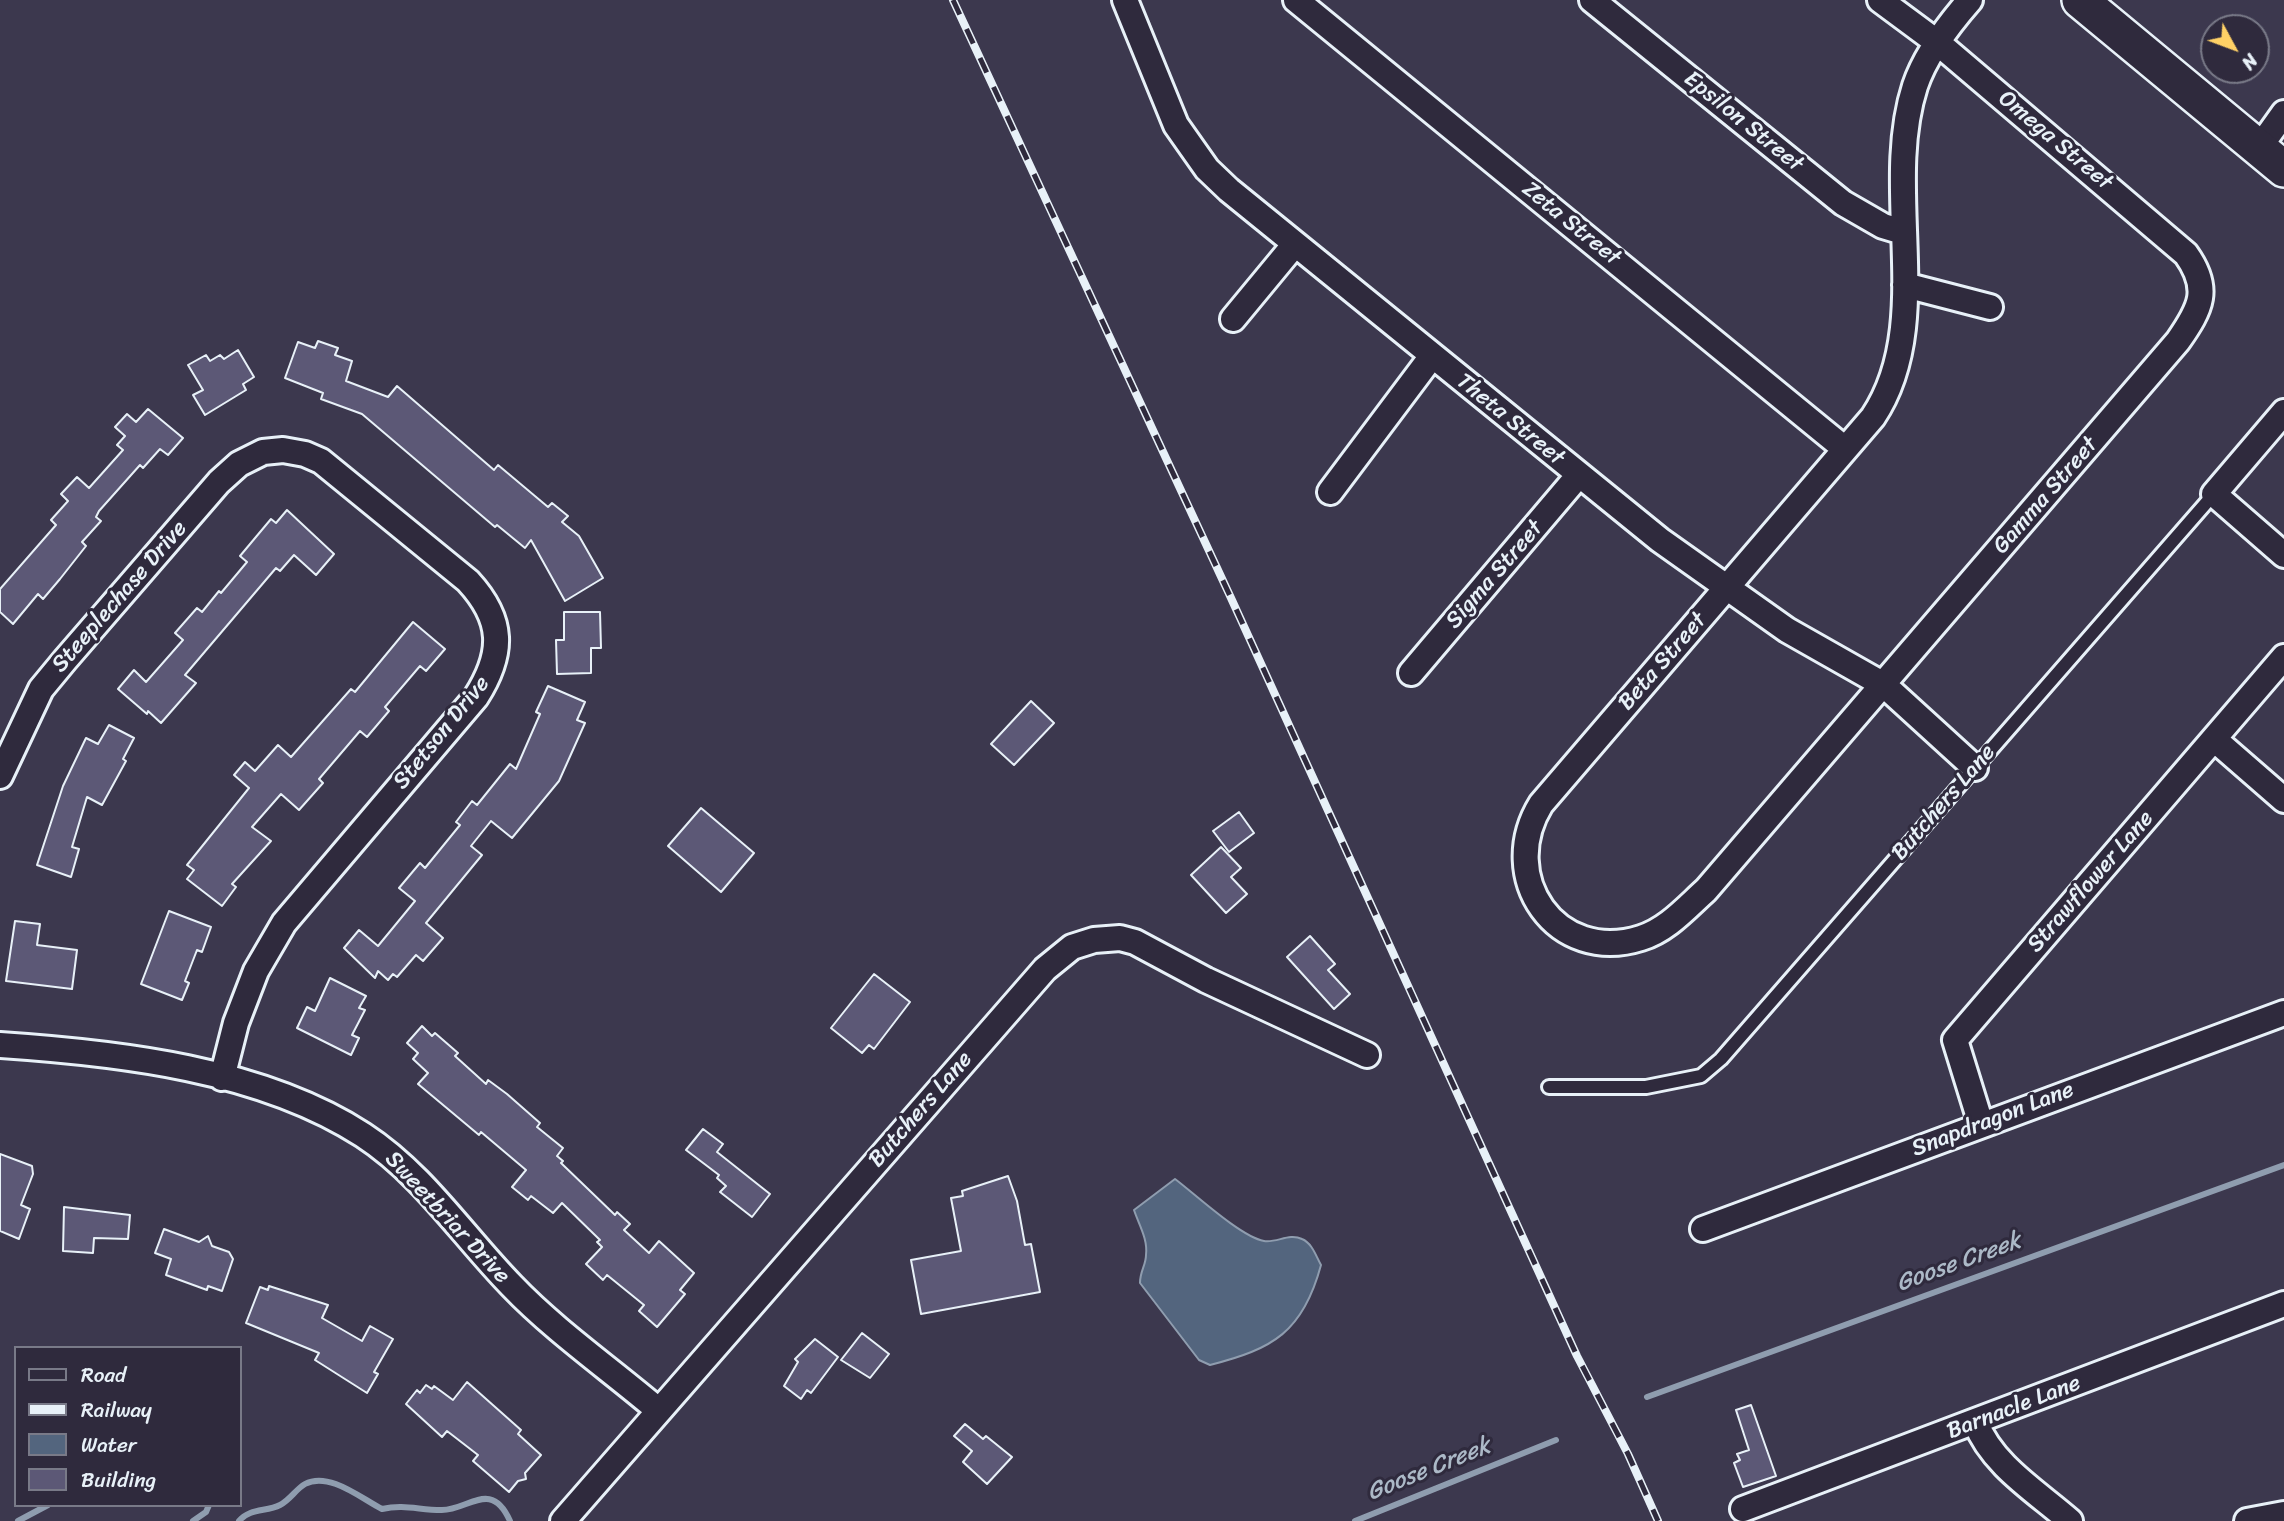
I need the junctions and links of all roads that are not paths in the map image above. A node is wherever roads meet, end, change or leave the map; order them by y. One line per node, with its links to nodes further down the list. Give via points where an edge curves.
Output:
1 (1125, 0): 11 (street, Theta Street, via 1187,144 1222,183)
2 (1296, 0): 18 (street, Zeta Street)
3 (1592, 0): 10 (street, Epsilon Street, via 1843,203)
4 (1880, 0): 7 (street, Omega Street)
5 (1970, 0): 7 (street, Beta Street)
6 (2080, 0): 9 (street)
7 (1938, 43): 10 (street, Beta Street, via 1916,83 1908,113); 13 (street, Omega Street, via 2186,254 2199,271)
8 (2284, 113): 9 (street)
9 (2271, 158)
10 (1903, 232): 12 (street, Beta Street)
11 (1295, 244): 15 (street); 16 (street, Theta Street)
12 (1905, 285): 14 (street); 18 (street, Beta Street, via 1895,377 1873,417)
13 (2200, 302): 27 (street, Gamma Street, via 2179,341)
14 (1990, 307)
15 (1233, 319)
16 (1432, 356): 20 (street, Theta Street); 21 (street)
17 (2284, 412): 22 (street, Butchers Lane)
18 (1845, 449): 24 (street, Beta Street)
19 (276, 451): 30 (street, Steeplechase Drive, via 239,464 219,482 65,660 41,689); 35 (street, Stetson Drive, via 321,461 468,581 487,606 497,643 496,660 476,697 284,923 256,971)
20 (1578, 475): 24 (street, Theta Street); 26 (street, Sigma Street)
21 (1330, 492)
22 (2214, 495): 23 (street); 29 (lane, Butchers Lane)
23 (2284, 555)
24 (1726, 589): 27 (street, Theta Street); 27 (street, Beta Street, via 1532,819 1523,859 1530,885 1553,922 1572,934 1592,942 1618,943 1665,927 1706,890)
25 (2284, 657): 28 (street, Strawflower Lane)
26 (1410, 673)
27 (1884, 685): 29 (street, Theta Street)
28 (2214, 739): 31 (street); 37 (street, Strawflower Lane, via 1955,1040)
29 (1975, 768): 36 (lane, Butchers Lane, via 1721,1059 1701,1076 1646,1087)
30 (0, 776)
31 (2284, 800)
32 (2284, 1013): 37 (street, Snapdragon Lane)
33 (0, 1045): 35 (street, Sweetbriar Drive, via 138,1059)
34 (1367, 1055): 40 (street, Butchers Lane, via 1135,942 1105,938 1072,947 1045,969)
35 (222, 1078): 40 (street, Sweetbriar Drive, via 342,1122 390,1155 514,1289)
36 (1549, 1087)
37 (1981, 1124): 38 (street, Snapdragon Lane)
38 (1703, 1229)
39 (2284, 1304): 41 (street, Barnacle Lane)
40 (658, 1410): 44 (street, Butchers Lane)
41 (1976, 1423): 42 (street, Barnacle Lane); 45 (street, via 1999,1459)
42 (1743, 1509)
43 (2284, 1514): 46 (street)
44 (563, 1521)
45 (2070, 1521)
46 (2247, 1521)

